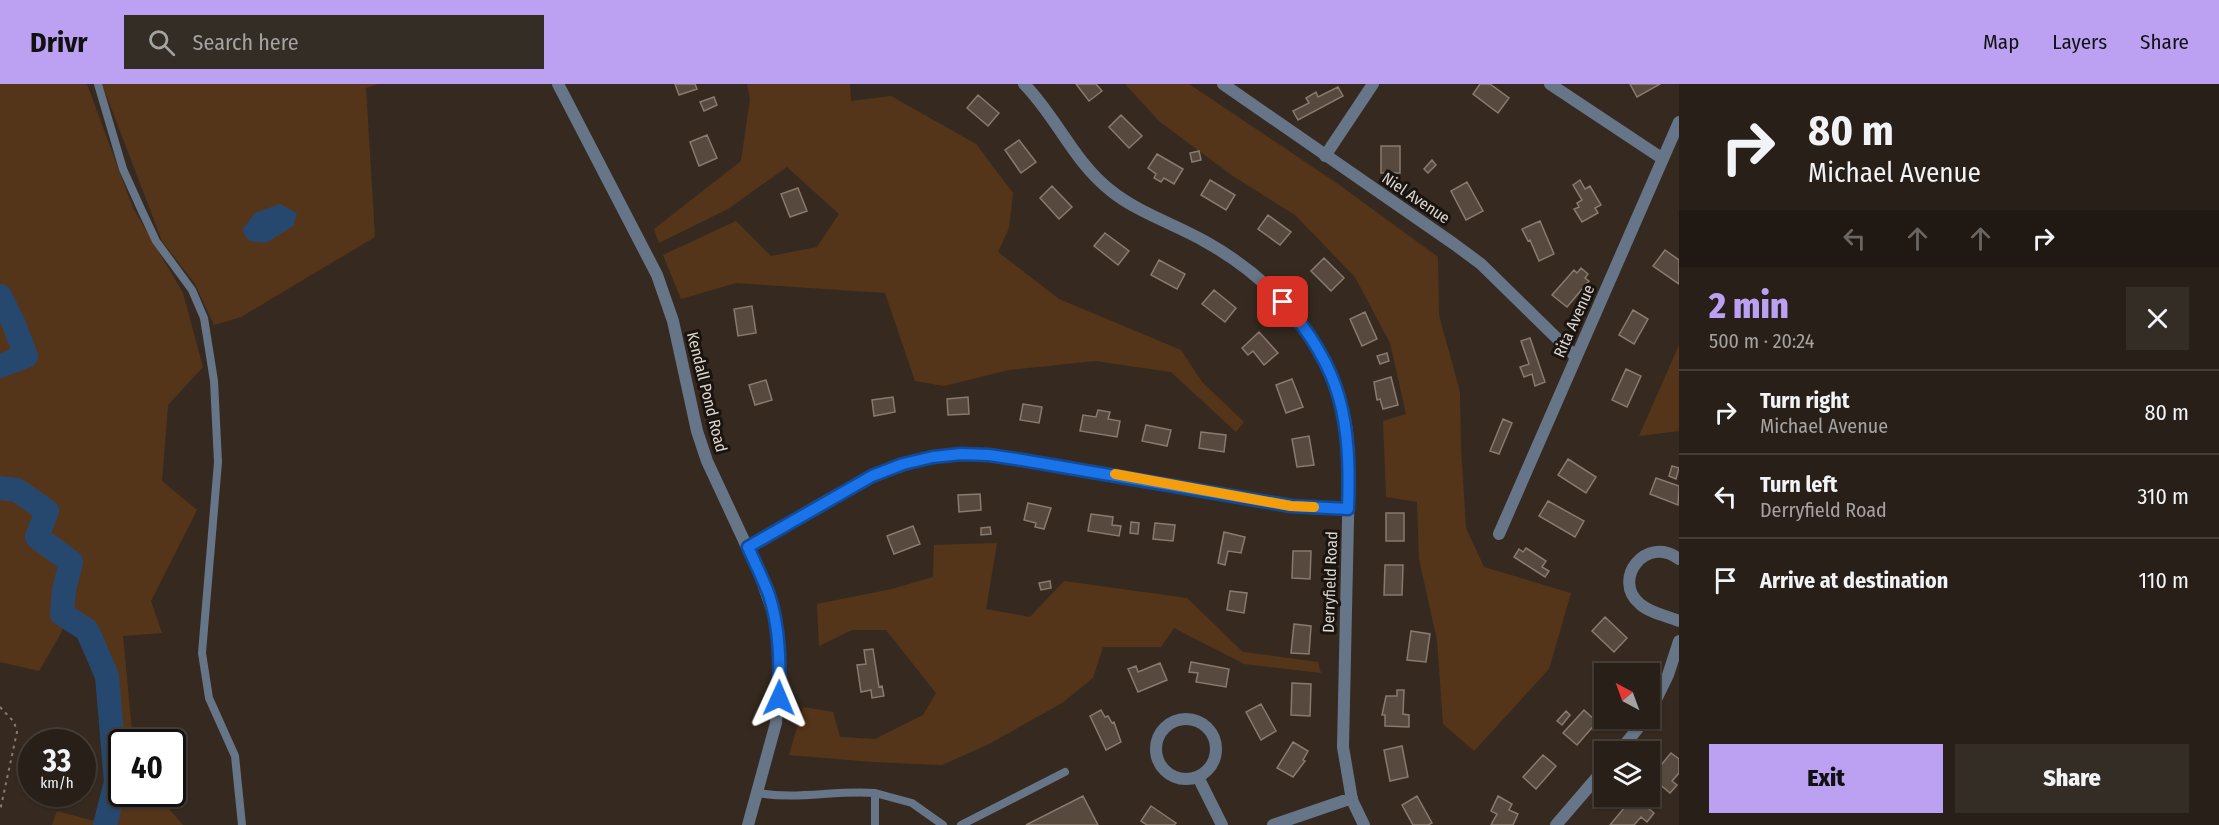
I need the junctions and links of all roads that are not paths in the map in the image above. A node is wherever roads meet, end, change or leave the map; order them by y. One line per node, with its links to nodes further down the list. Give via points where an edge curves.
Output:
1 (98, 84): 26 (lane, via 123,169 156,240 192,290 207,333 218,462 202,653 209,698 235,756)
2 (558, 84): 13 (street, Kendall Pond Road, via 657,275 673,321 707,461)
3 (1024, 84): 11 (street, Derryfield Road, via 1077,156 1109,190 1232,259 1273,291 1303,326 1325,361 1341,402 1348,445)
4 (1223, 84): 8 (street, Niel Avenue)
5 (1374, 84): 8 (street)
6 (1550, 84): 9 (street)
7 (1679, 122): 9 (street, Rita Avenue)
8 (1325, 156): 10 (street, Niel Avenue, via 1481,264)
9 (1663, 159): 10 (street, Rita Avenue)
10 (1576, 357): 12 (street, Rita Avenue)
11 (1348, 509): 13 (street, via 1291,506 1034,462 961,454 903,464 872,476); 25 (street, Derryfield Road, via 1342,729)
12 (1499, 534)
13 (748, 547): 23 (street, Kendall Pond Road, via 775,618 780,670 776,723)
14 (1679, 559): 15 (street, via 1665,552 1646,554 1636,562 1630,579 1631,592 1642,606)
15 (1679, 621)
16 (1679, 640): 17 (street)
17 (1660, 691)
18 (1637, 729): 19 (street)
19 (1628, 741)
20 (1065, 772): 30 (lane)
21 (1198, 777): 21 (street, via 1176,778 1159,763 1157,740 1172,723 1185,719 1197,722 1214,739 1215,758); 31 (street)
22 (1594, 781): 34 (street)
23 (758, 793): 24 (lane, via 794,797); 27 (street, Kendall Pond Road)
24 (875, 793): 28 (lane); 29 (lane, via 912,803)
25 (1352, 798): 32 (street); 33 (street, Derryfield Road)
26 (242, 825)
27 (748, 825)
28 (875, 825)
29 (944, 825)
30 (961, 825)
31 (1222, 825)
32 (1272, 825)
33 (1364, 825)
34 (1556, 825)

